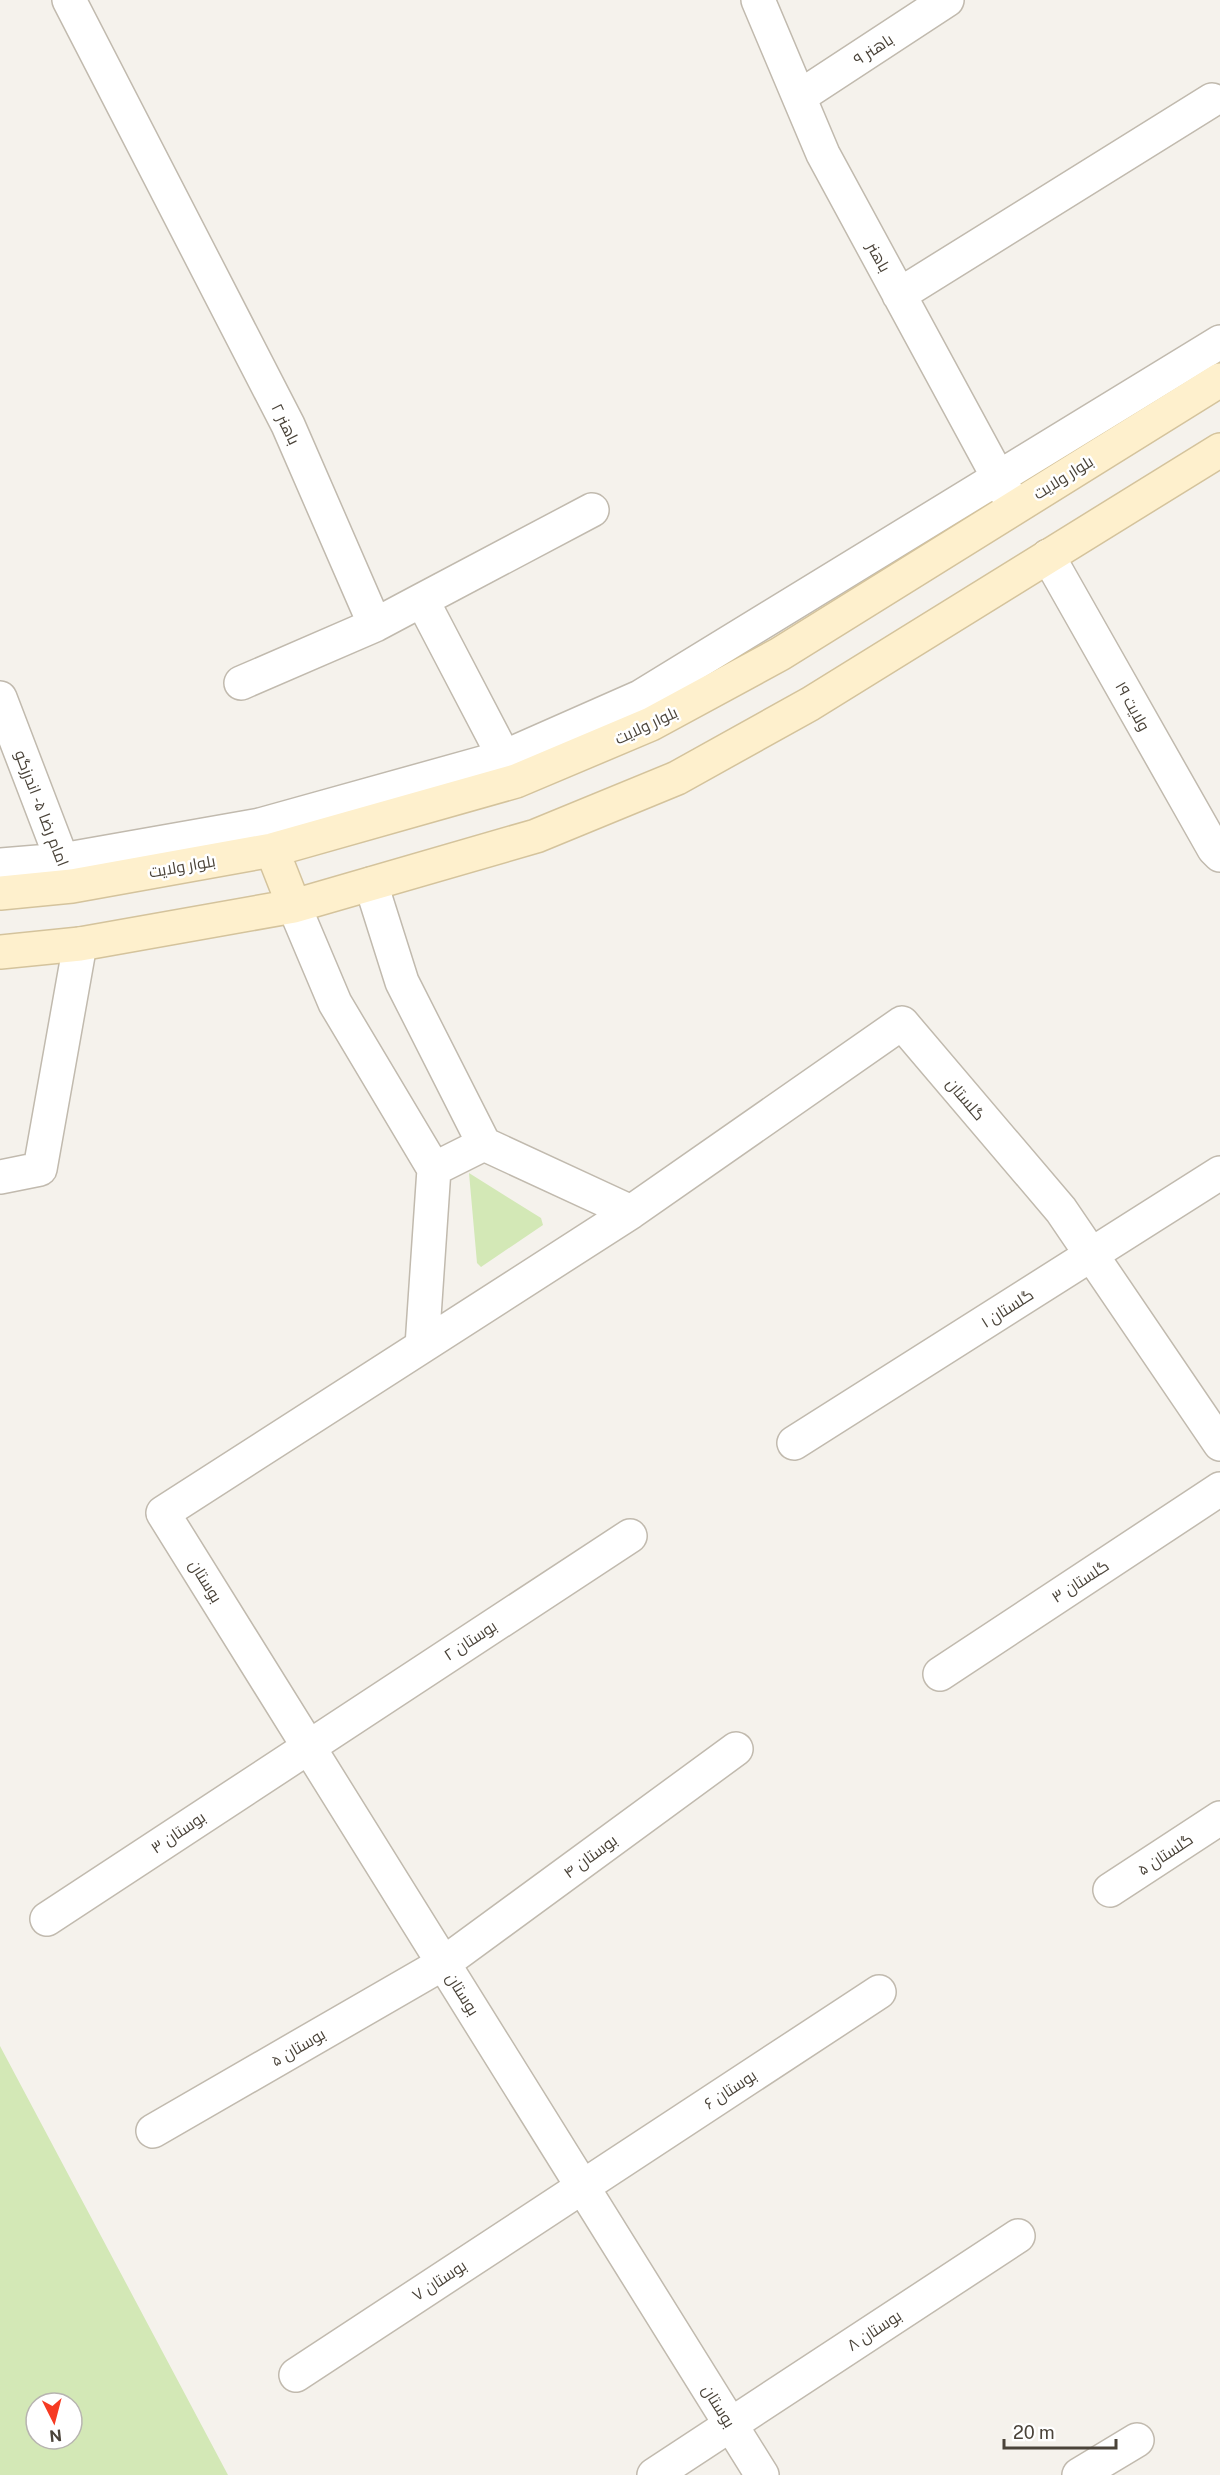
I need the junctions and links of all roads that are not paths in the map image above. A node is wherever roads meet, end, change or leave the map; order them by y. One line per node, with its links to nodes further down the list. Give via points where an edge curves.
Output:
1 (69, 0): 15 (street, باهنر ۲, via 288,425)
2 (758, 0): 4 (street, باهنر)
3 (947, 0): 4 (street, باهنر ۹)
4 (799, 97): 6 (street, باهنر, via 823,154)
5 (1212, 100): 6 (street)
6 (899, 295): 10 (street, باهنر)
7 (1220, 342): 10 (street)
8 (1220, 380): 11 (main road, بلوار ولایت)
9 (1220, 450): 13 (main road)
10 (1000, 479): 11 (street, باهنر); 18 (street, via 640,697)
11 (1015, 508): 18 (main road, بلوار ولایت, via 760,664 651,724)
12 (592, 510): 14 (street)
13 (1048, 556): 20 (street, ولایت ۱۹); 23 (main road, via 810,704 677,777 536,836)
14 (422, 600): 15 (street); 18 (street)
15 (375, 625): 16 (street)
16 (241, 683)
17 (0, 698): 22 (street, امام رضا ۵ - اندرزگو)
18 (510, 769): 19 (main road, بلوار ولایت); 22 (street)
19 (272, 850): 22 (main road, بلوار ولایت); 25 (main road)
20 (1220, 855)
21 (0, 865): 22 (street)
22 (67, 873): 24 (main road, بلوار ولایت)
23 (371, 884): 25 (main road); 28 (street, via 402,982)
24 (0, 893)
25 (294, 906): 26 (main road); 29 (street, via 335,1003)
26 (80, 944): 27 (main road); 31 (street, via 40,1169)
27 (0, 952)
28 (484, 1144): 29 (street); 32 (street)
29 (434, 1169): 34 (street)
30 (1220, 1173): 33 (street, گلستان ۱)
31 (0, 1176)
32 (631, 1212): 33 (street, گلستان, via 902,1023 1061,1210); 34 (street)
33 (1092, 1254): 35 (street, گلستان ۱); 36 (street, گلستان)
34 (422, 1346): 40 (street, بوستان, via 163,1513)
35 (794, 1443)
36 (1220, 1444)
37 (1220, 1489): 39 (street, گلستان ۳)
38 (630, 1536): 40 (street, بوستان ۲)
39 (940, 1674)
40 (309, 1745): 44 (street, بوستان ۳); 45 (street, بوستان)
41 (736, 1749): 45 (street, بوستان ۴)
42 (1220, 1818): 43 (street, گلستان ۵)
43 (1110, 1890)
44 (47, 1919)
45 (444, 1963): 47 (street, بوستان ۵); 48 (street, بوستان)
46 (879, 1992): 48 (street, بوستان ۶)
47 (153, 2132)
48 (582, 2186): 50 (street, بوستان ۷); 51 (street, بوستان)
49 (1018, 2236): 51 (street, بوستان ۸)
50 (296, 2375)
51 (731, 2424): 53 (street, بوستان ۸); 54 (street, بوستان)
52 (1137, 2440): 55 (street)
53 (654, 2475)
54 (762, 2475)
55 (1079, 2475)

